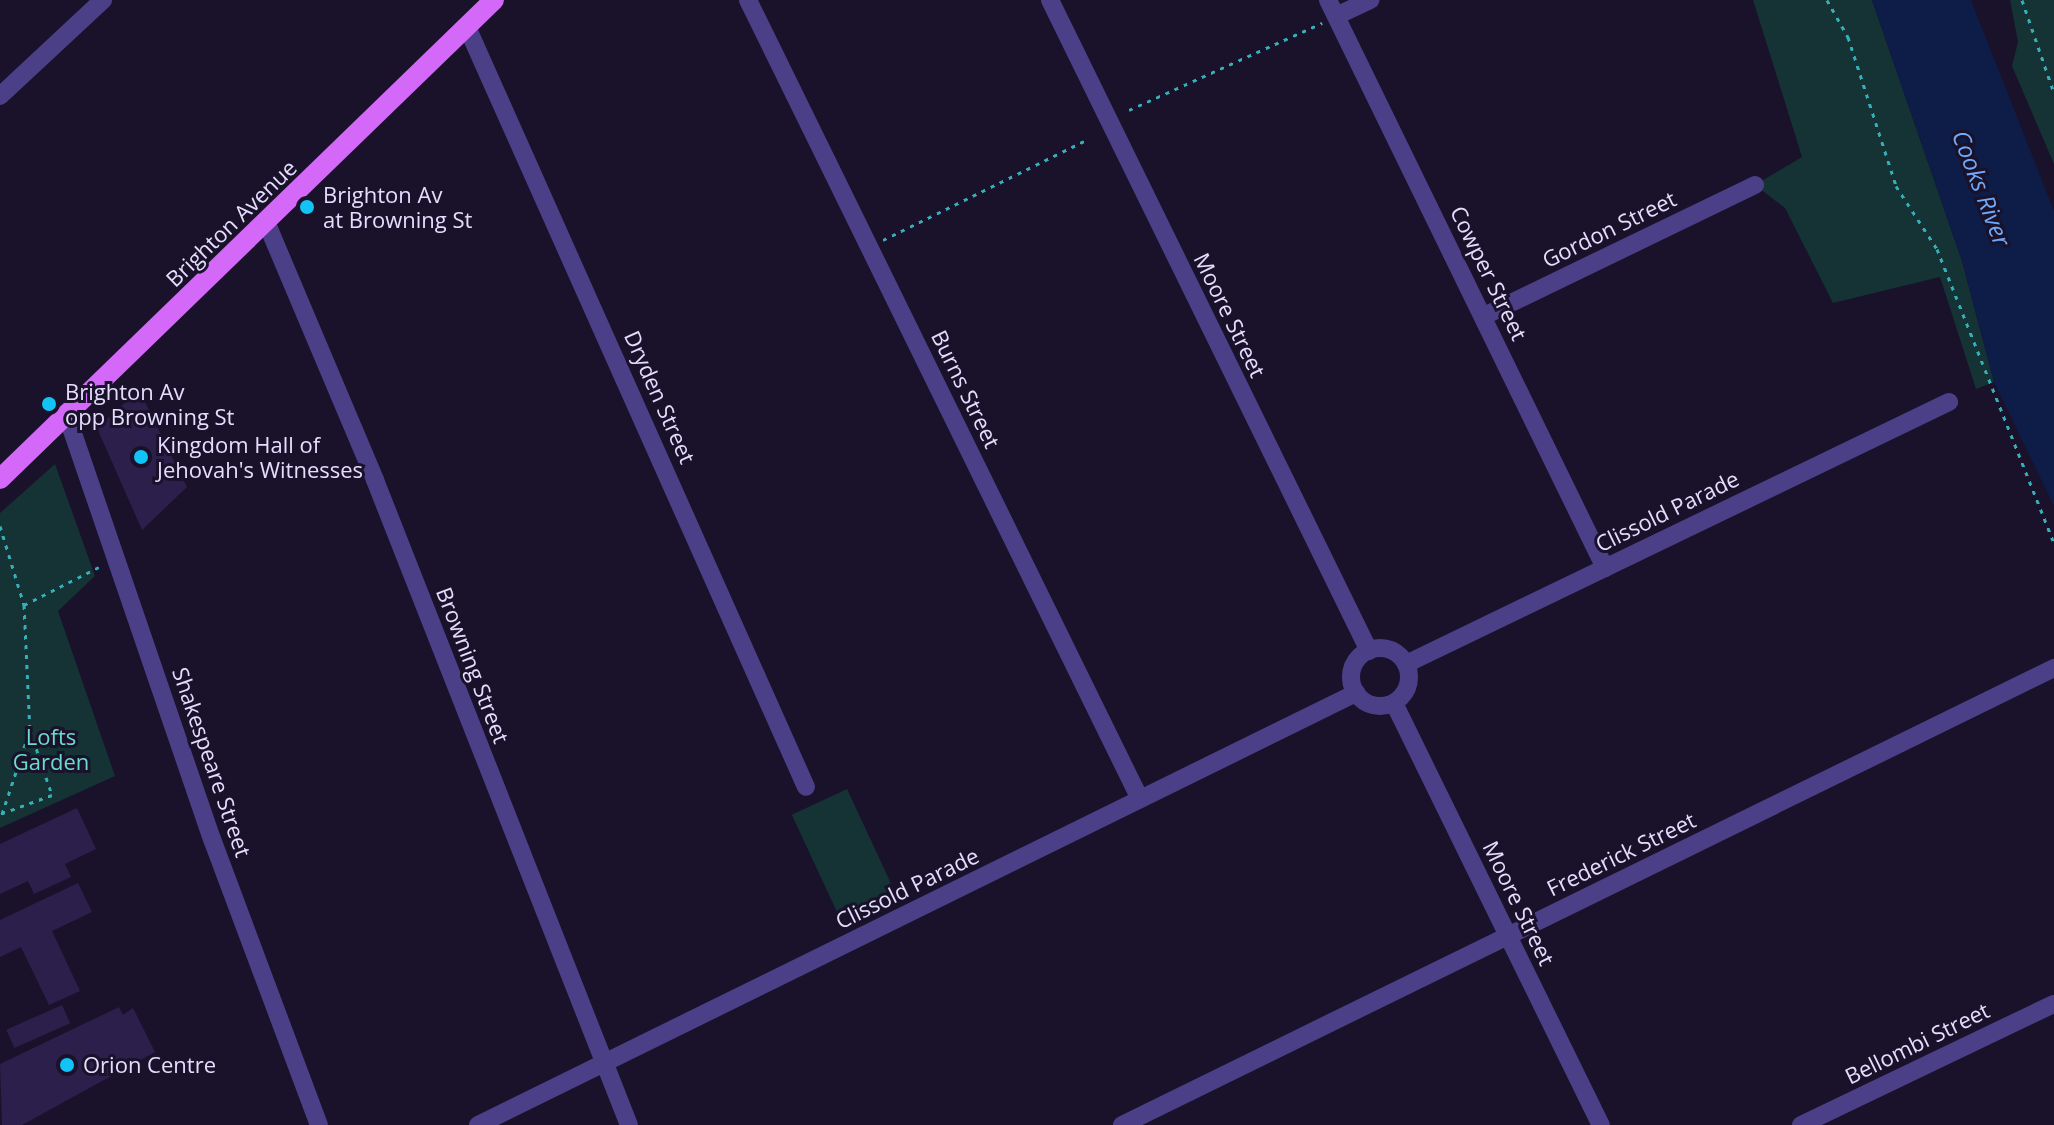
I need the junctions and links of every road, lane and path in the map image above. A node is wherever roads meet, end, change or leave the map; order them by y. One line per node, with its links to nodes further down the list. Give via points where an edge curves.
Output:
1 (103, 0): 11 (street)
2 (494, 0): 9 (main road, Brighton Avenue)
3 (748, 0): 16 (street, Burns Street)
4 (1050, 0): 26 (street, Moore Street)
5 (1370, 0): 8 (street)
6 (1827, 0): 22 (path, via 1848,37 1896,186 1937,249)
7 (2022, 0): 10 (path)
8 (1332, 8): 12 (path); 17 (street, Cowper Street)
9 (467, 27): 15 (main road, Brighton Avenue); 32 (street, Dryden Street)
10 (2054, 93)
11 (0, 96)
12 (1129, 110)
13 (1088, 139): 16 (path)
14 (1755, 185): 17 (street, Gordon Street)
15 (267, 224): 19 (main road, Brighton Avenue); 37 (street, Browning Street)
16 (869, 247): 33 (street, Burns Street)
17 (1484, 316): 24 (street, Cowper Street)
18 (1949, 402): 24 (street, Clissold Parade)
19 (66, 413): 20 (main road, Brighton Avenue); 23 (street, Shakespeare Street)
20 (0, 479)
21 (0, 526): 25 (path)
22 (2054, 543)
23 (116, 559): 25 (path); 38 (street, Shakespeare Street, via 212,839)
24 (1605, 568): 27 (street, Clissold Parade)
25 (24, 605): 31 (path)
26 (1369, 651): 27 (street, via 1394,652); 29 (street, via 1354,665)
27 (1406, 664): 30 (street, via 1408,685)
28 (2054, 668): 35 (street, Frederick Street)
29 (1356, 693): 30 (street, via 1371,705); 33 (street, Clissold Parade)
30 (1394, 703): 35 (street, Moore Street)
31 (30, 730): 34 (path); 34 (path, via 52,795)
32 (806, 787)
33 (1140, 799): 37 (street, Clissold Parade)
34 (1, 814)
35 (1508, 937): 41 (street, Frederick Street); 42 (street, Moore Street)
36 (2054, 1004): 43 (street, Bellombi Street)
37 (606, 1063): 39 (street, Clissold Parade); 40 (street, Browning Street, via 609,1084)
38 (319, 1125)
39 (478, 1125)
40 (629, 1125)
41 (1122, 1125)
42 (1601, 1125)
43 (1801, 1125)

